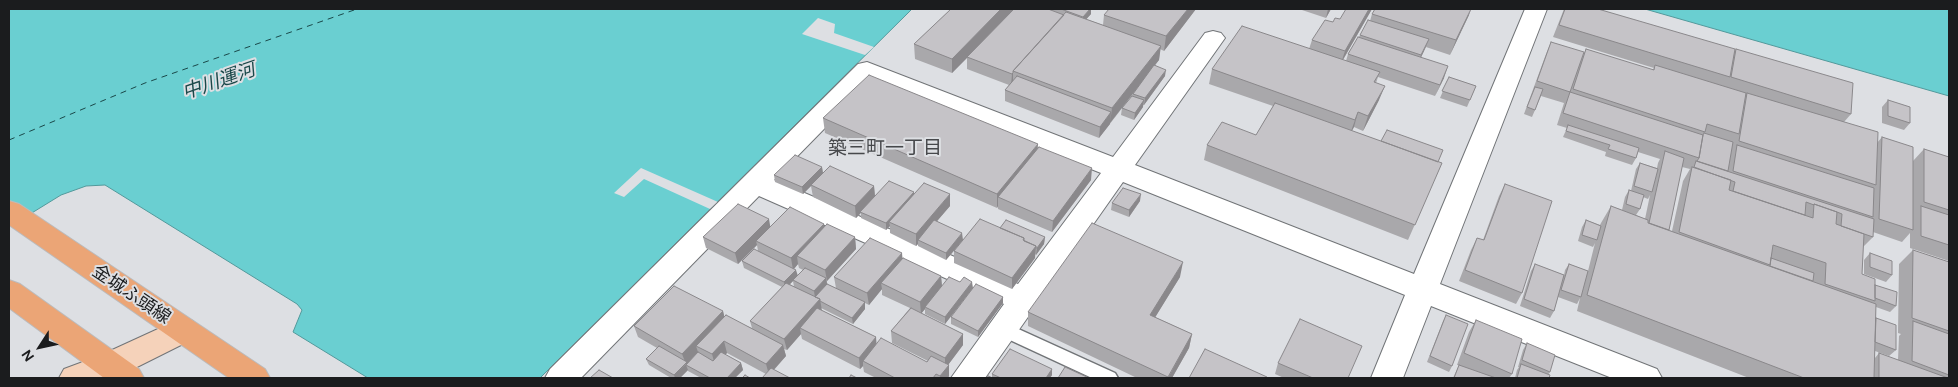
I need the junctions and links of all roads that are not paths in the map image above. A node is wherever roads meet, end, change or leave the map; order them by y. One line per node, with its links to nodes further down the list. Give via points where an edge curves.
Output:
1 (1536, 9): 6 (street)
2 (1213, 38): 3 (street)
3 (1119, 170): 4 (street, via 867,70); 6 (street); 8 (street)
4 (755, 183): 8 (street); 14 (street)
5 (9, 211): 10 (main road, 金城ふ頭線)
6 (1422, 290): 17 (street); 18 (street)
7 (9, 292): 11 (main road)
8 (1024, 300): 9 (street)
9 (1003, 329): 15 (street); 16 (lane)
10 (182, 330): 11 (street); 13 (main road, 金城ふ頭線)
11 (119, 372): 12 (street)
12 (75, 378)
13 (254, 378)
14 (561, 378)
15 (968, 378)
16 (1109, 378)
17 (1387, 378)
18 (1646, 378)

